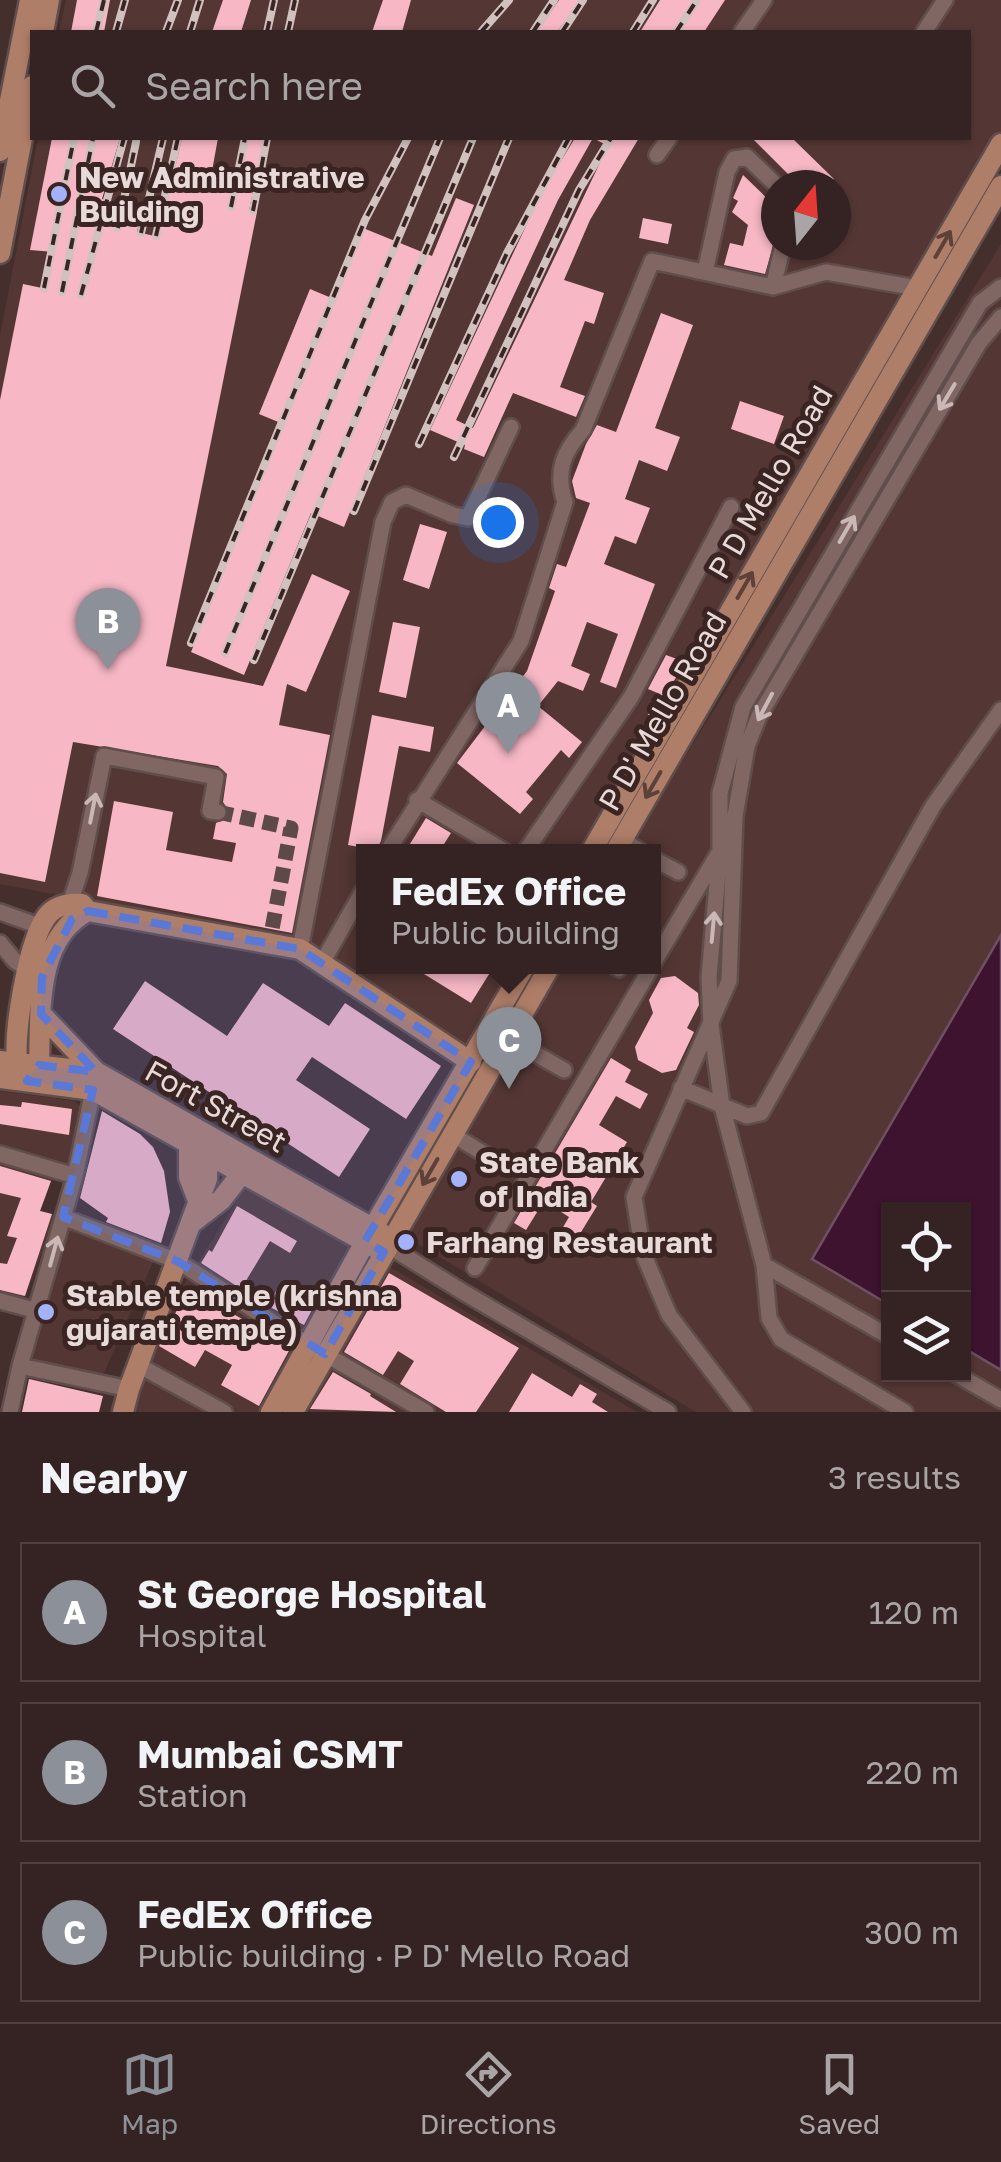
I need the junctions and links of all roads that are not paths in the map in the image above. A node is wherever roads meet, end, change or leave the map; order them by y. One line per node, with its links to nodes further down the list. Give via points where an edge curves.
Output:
1 (30, 0): 11 (main road)
2 (49, 0): 5 (main road)
3 (764, 0): 6 (street)
4 (945, 0): 7 (street)
5 (43, 30)
6 (743, 30)
7 (925, 30)
8 (30, 96): 15 (main road)
9 (667, 140): 12 (street)
10 (1001, 144): 20 (main road, P D Mello Road, one-way to 10)
11 (0, 151)
12 (656, 155)
13 (761, 171): 17 (street, via 747,157 734,159)
14 (1001, 186): 31 (main road, P D' Mello Road, one-way to 31)
15 (0, 253)
16 (780, 260): 18 (street)
17 (705, 272): 18 (street); 25 (street, via 652,261 583,430 566,449 559,486 564,502 521,641)
18 (774, 287): 20 (street, via 826,272)
19 (1001, 287): 32 (street, one-way to 19, via 720,793 743,706 980,303)
20 (917, 288): 30 (main road, P D Mello Road, one-way to 20)
21 (1001, 317): 48 (street, one-way to 48, via 979,343 759,716 735,816 729,980)
22 (511, 428): 40 (street, via 468,518 406,495 392,502 383,522)
23 (732, 507): 29 (street, via 631,697)
24 (1001, 710): 57 (street, via 932,806 761,1114)
25 (418, 800): 27 (street); 28 (street)
26 (218, 812): 36 (street, one-way to 26, via 104,756 216,777 210,810)
27 (392, 844)
28 (492, 844)
29 (530, 844)
30 (596, 844)
31 (619, 844)
32 (720, 850): 41 (street); 48 (street, one-way to 32)
33 (661, 862): 34 (street)
34 (678, 872)
35 (356, 904): 42 (street)
36 (79, 907): 38 (main road, via 47,916); 40 (main road, via 272,936); 43 (main road)
37 (0, 912): 38 (street)
38 (42, 926): 43 (main road)
39 (0, 943): 43 (street)
40 (300, 950): 42 (main road)
41 (661, 950)
42 (322, 963): 51 (main road)
43 (34, 973): 47 (main road)
44 (520, 974): 51 (main road)
45 (545, 974): 49 (main road)
46 (647, 974): 70 (street)
47 (30, 1015): 50 (main road); 52 (main road); 55 (main road)
48 (710, 1024): 56 (street); 57 (street)
49 (508, 1038): 53 (street); 58 (main road)
50 (0, 1040)
51 (471, 1062): 66 (main road)
52 (21, 1068): 54 (main road, Fort Street); 55 (main road, Fort Street)
53 (564, 1070)
54 (0, 1078)
55 (95, 1081): 59 (main road, Fort Street); 63 (street)
56 (681, 1088): 57 (street); 87 (street, via 634,1197 642,1253 669,1315)
57 (722, 1106): 69 (street)
58 (452, 1134): 61 (street); 67 (main road, one-way to 67)
59 (199, 1139): 62 (main road, Fort Street); 65 (main road, via 208,1179); 66 (main road, Fort Street)
60 (0, 1154): 63 (street)
61 (505, 1167)
62 (242, 1173): 65 (main road); 66 (main road, Fort Street)
63 (75, 1176): 64 (street)
64 (63, 1217): 68 (street); 72 (street, one-way to 64)
65 (191, 1223): 68 (main road)
66 (369, 1234): 67 (main road, Fort Street); 74 (main road)
67 (392, 1248): 74 (main road); 86 (street)
68 (177, 1261): 74 (street); 75 (main road)
69 (764, 1265): 73 (street); 88 (street, via 768,1318 781,1339)
70 (475, 1268)
71 (0, 1301): 72 (street)
72 (38, 1311): 76 (street)
73 (881, 1332)
74 (316, 1349): 83 (main road); 84 (main road); 85 (street)
75 (138, 1365): 78 (main road); 82 (street)
76 (20, 1366): 78 (street); 80 (street)
77 (970, 1382): 79 (street)
78 (129, 1389): 81 (main road)
79 (1001, 1400)
80 (10, 1412)
81 (123, 1412)
82 (224, 1412)
83 (271, 1412)
84 (293, 1412)
85 (426, 1412)
86 (668, 1412)
87 (742, 1412)
88 (904, 1412)

